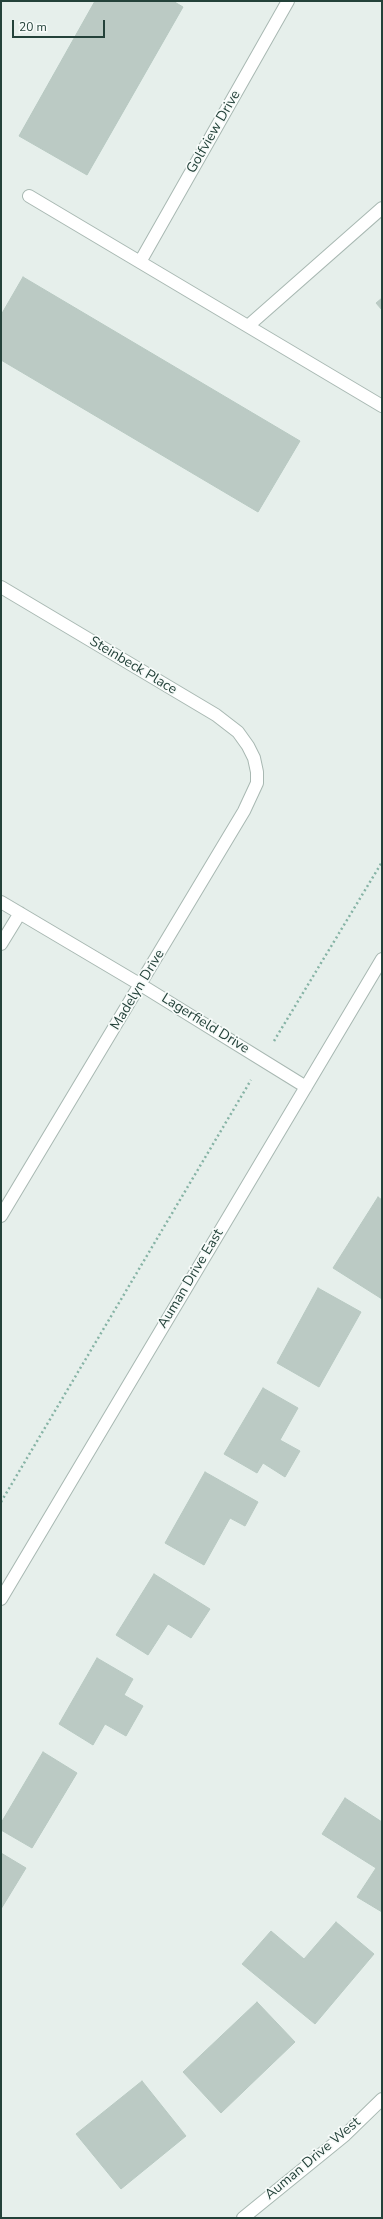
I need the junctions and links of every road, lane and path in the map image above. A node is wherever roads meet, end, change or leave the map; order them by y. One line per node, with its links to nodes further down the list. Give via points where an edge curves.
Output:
1 (288, 1): 4 (street, Golfview Drive)
2 (29, 196): 4 (street)
3 (382, 208): 5 (street)
4 (140, 262): 5 (street)
5 (248, 326): 6 (street)
6 (382, 406)
7 (1, 587): 8 (street, Steinbeck Place, via 216,715 238,732)
8 (254, 758): 14 (street, Madelyn Drive, via 257,783 251,798)
9 (382, 862): 15 (path)
10 (1, 902): 11 (street, Lagerfield Drive)
11 (20, 913): 12 (street); 14 (street, Lagerfield Drive)
12 (1, 944)
13 (382, 959): 16 (street, Auman Drive East)
14 (141, 984): 15 (street, Lagerfield Drive); 17 (street, Madelyn Drive)
15 (263, 1060): 16 (street, Lagerfield Drive); 18 (path)
16 (306, 1087): 19 (street, Auman Drive East)
17 (1, 1216)
18 (1, 1502)
19 (1, 1600)
20 (382, 2099): 21 (street, Auman Drive West, via 345,2135)
21 (243, 2218)

